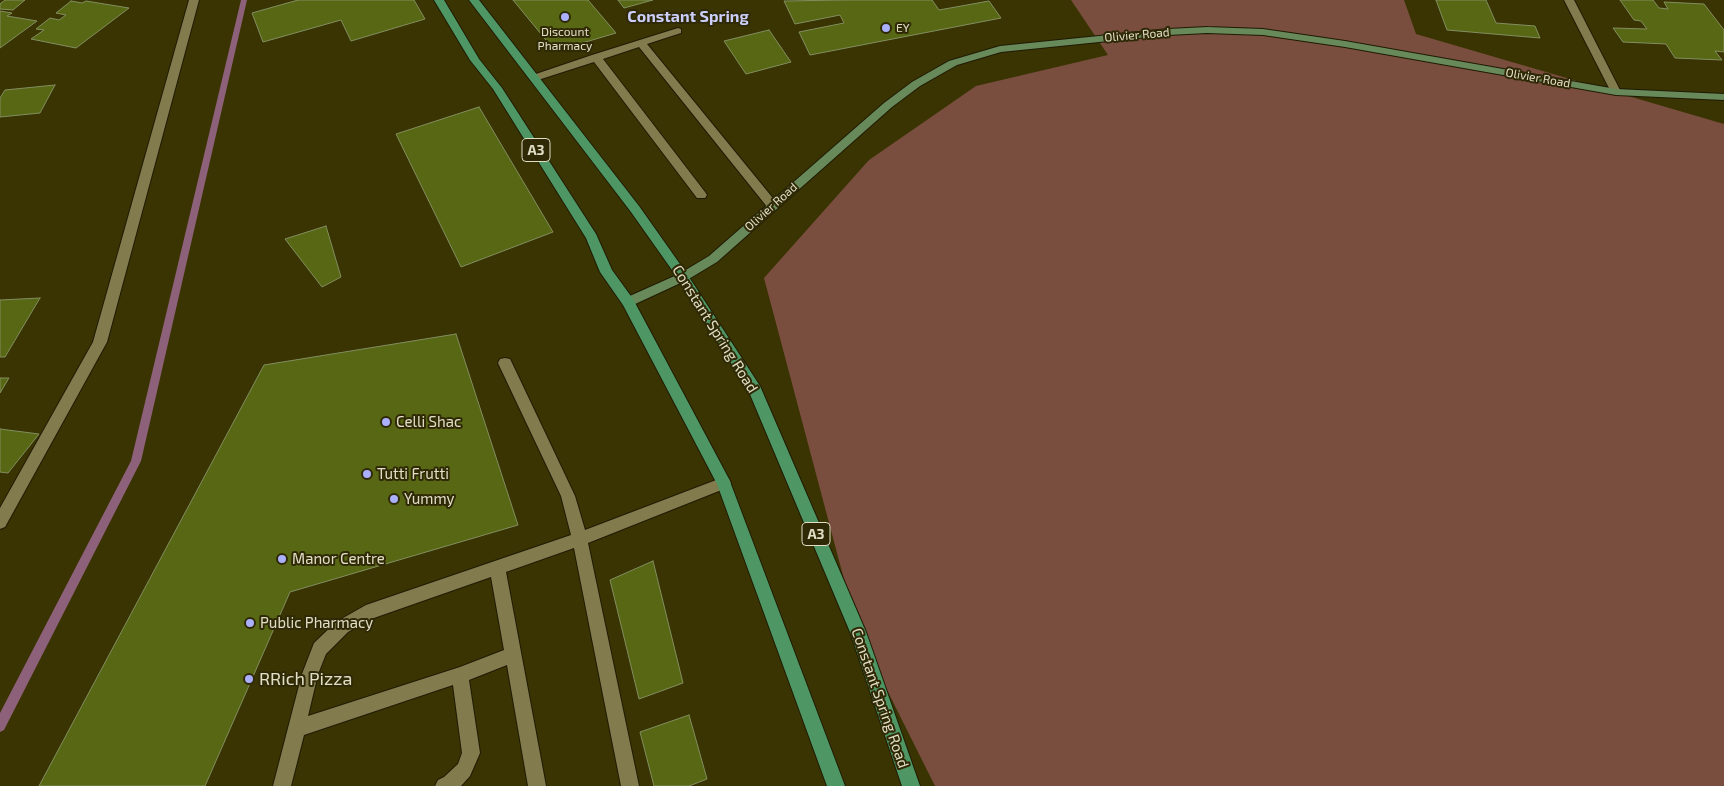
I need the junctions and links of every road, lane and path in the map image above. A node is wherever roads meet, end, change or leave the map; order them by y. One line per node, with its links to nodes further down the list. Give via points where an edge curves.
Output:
1 (194, 0): 17 (street, via 100,342)
2 (439, 0): 14 (main road, A3, via 586,228 606,272)
3 (474, 0): 8 (main road, Constant Spring Road / A3)
4 (1569, 0): 9 (street)
5 (678, 31): 6 (street)
6 (642, 44): 7 (street); 12 (street)
7 (596, 57): 8 (street); 11 (street)
8 (534, 78): 13 (main road, Constant Spring Road / A3)
9 (1616, 92): 10 (main road, Olivier Road); 12 (main road, Olivier Road, via 1263,32 1168,32 1000,50 953,63 916,84)
10 (1724, 97)
11 (701, 195)
12 (772, 205): 13 (main road, Olivier Road, via 713,259)
13 (683, 276): 14 (main road, Olivier Road); 28 (main road, Constant Spring Road / A3, via 755,390 858,632)
14 (628, 302): 16 (main road, A3)
15 (505, 363): 18 (street, via 568,496)
16 (724, 483): 18 (street); 27 (main road, A3)
17 (0, 522)
18 (580, 539): 19 (street); 26 (street)
19 (497, 568): 20 (street); 22 (street, via 366,613 342,627 320,648)
20 (513, 655): 21 (street); 25 (street)
21 (460, 675): 22 (street); 24 (street, via 470,753 464,770)
22 (297, 728): 23 (street)
23 (282, 786)
24 (444, 786)
25 (537, 786)
26 (630, 786)
27 (836, 786)
28 (911, 786)

